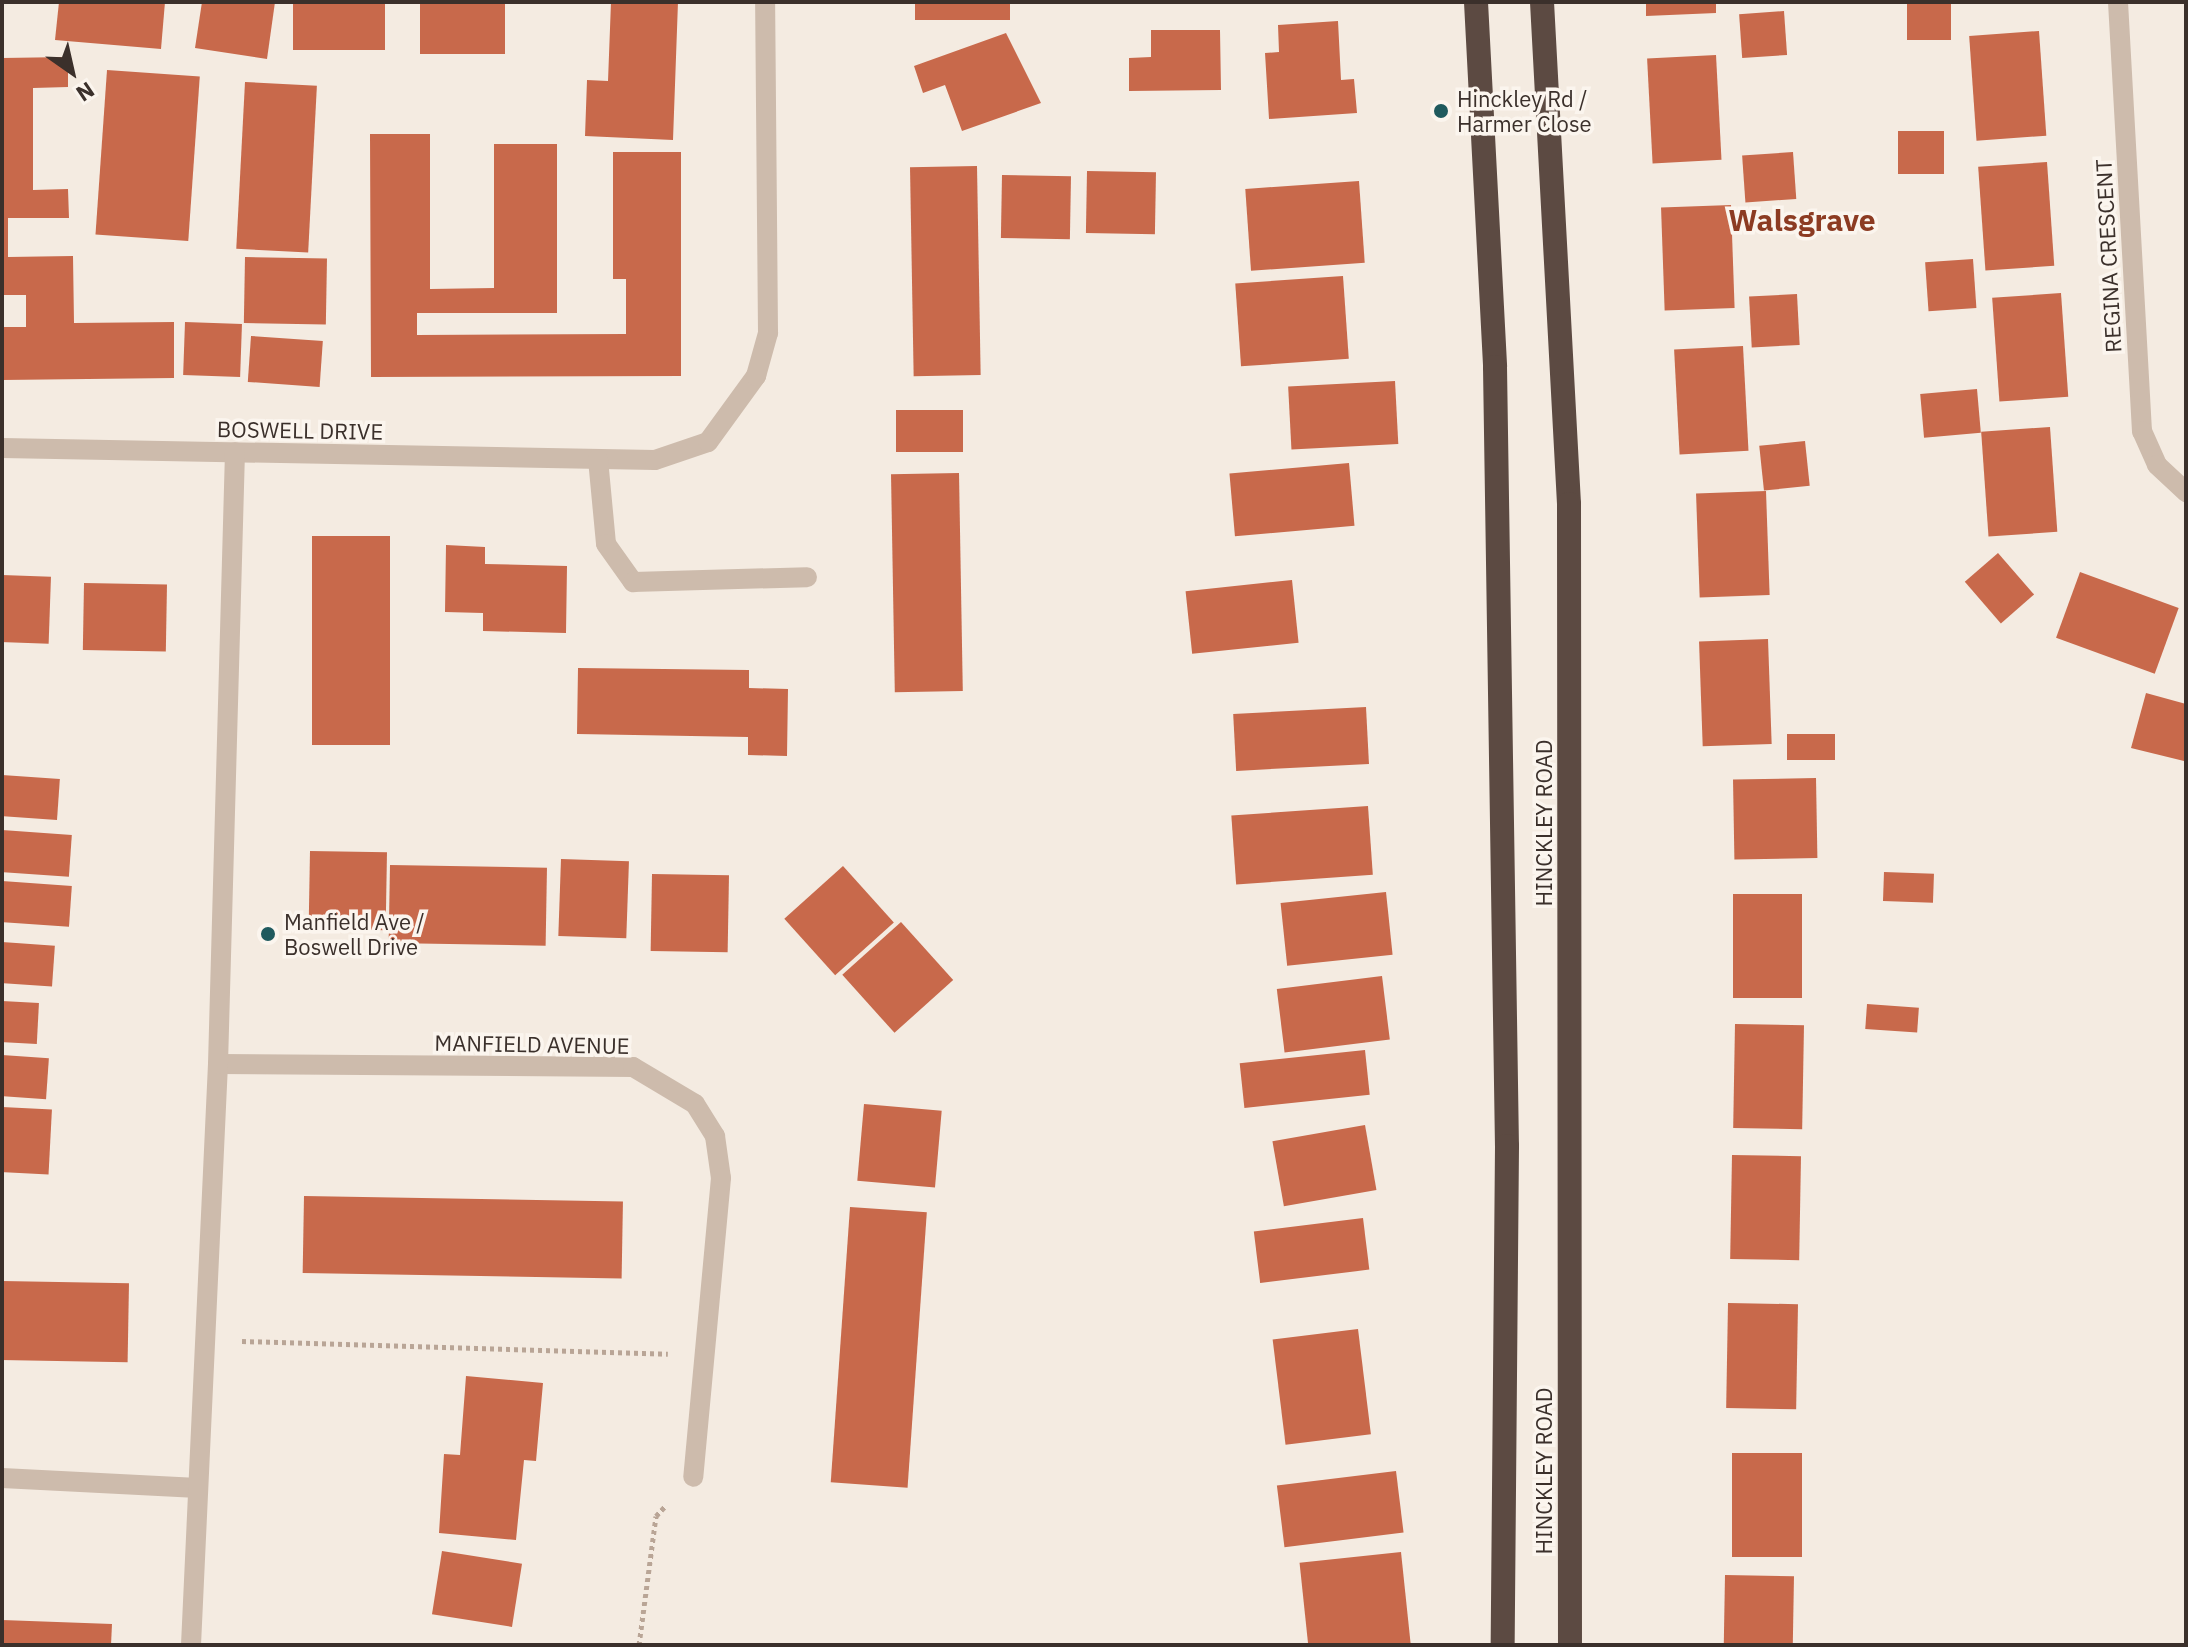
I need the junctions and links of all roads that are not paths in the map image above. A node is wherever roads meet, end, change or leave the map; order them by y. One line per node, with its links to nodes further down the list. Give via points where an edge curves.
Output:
1 (765, 2): 7 (street, BOSWELL DRIVE, via 768,333 756,376 708,442 655,460)
2 (1476, 2): 15 (highway, HINCKLEY ROAD, via 1495,367 1507,1146)
3 (1542, 2): 16 (highway, HINCKLEY ROAD, via 1569,504)
4 (2118, 2): 8 (street, REGINA CRESCENT, via 2142,431 2157,465)
5 (2, 448): 6 (street, BOSWELL DRIVE)
6 (235, 452): 7 (street, BOSWELL DRIVE); 10 (street)
7 (598, 459): 9 (street, via 606,544 633,582)
8 (2186, 492)
9 (807, 577)
10 (218, 1064): 11 (street, MANFIELD AVENUE, via 633,1067 667,1082 695,1104 715,1136 721,1178); 13 (street)
11 (693, 1477)
12 (2, 1478): 13 (street)
13 (198, 1488): 14 (street)
14 (191, 1645)
15 (1503, 1645)
16 (1570, 1645)

